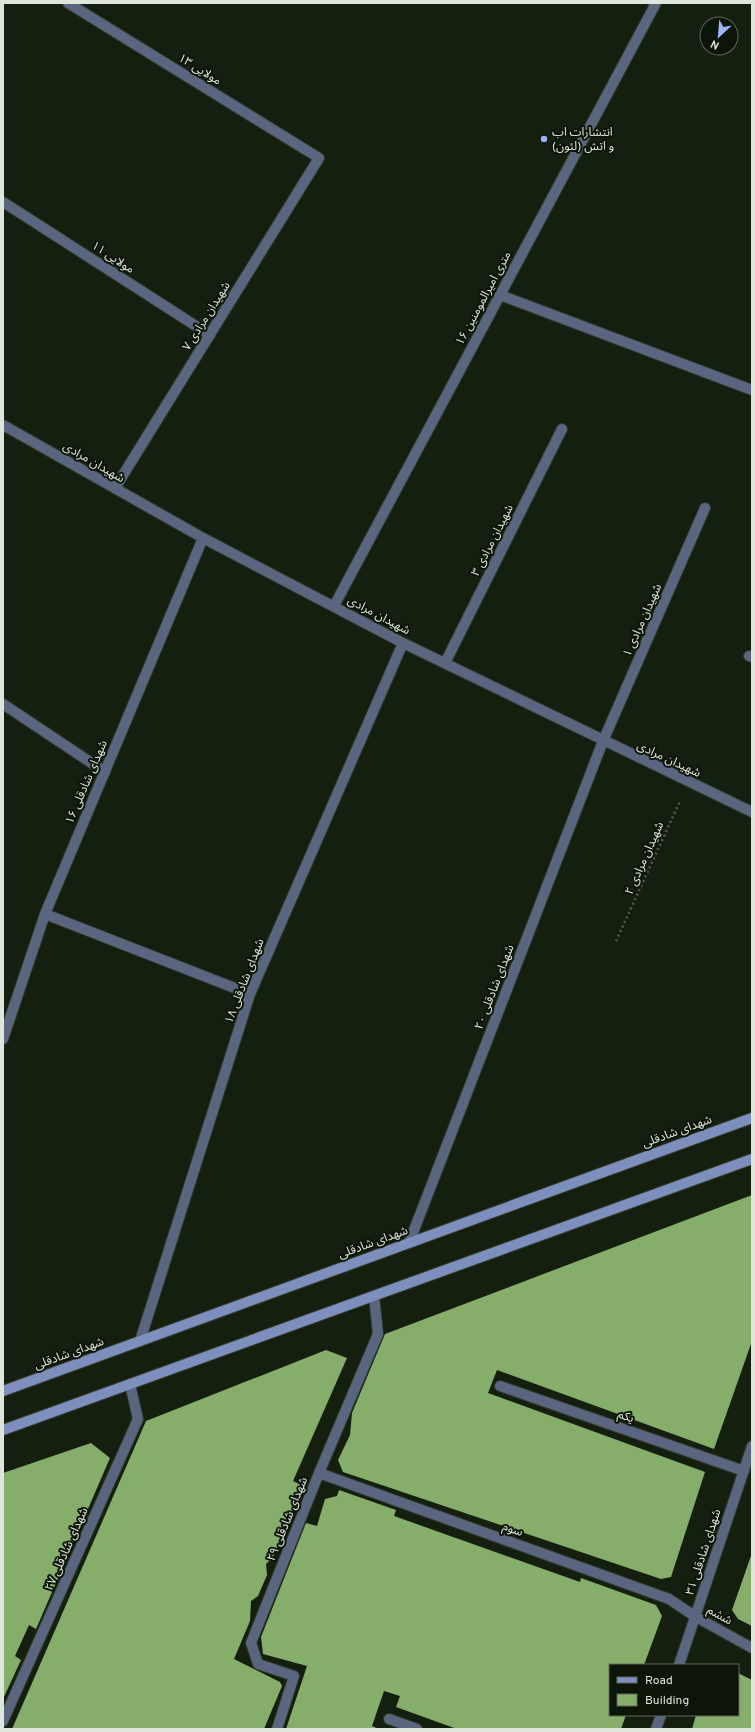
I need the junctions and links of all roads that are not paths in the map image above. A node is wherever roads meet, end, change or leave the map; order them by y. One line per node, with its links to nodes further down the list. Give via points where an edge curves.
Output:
1 (68, 3): 3 (street, مولایی ۱۳)
2 (656, 3): 5 (street, ۱۶ متری امیرالمومنین)
3 (319, 158): 6 (street, شهیدان مرادی ۷)
4 (3, 202): 6 (street, مولایی ۱۱)
5 (500, 295): 7 (street); 13 (street, ۱۶ متری امیرالمومنین)
6 (210, 335): 10 (street, شهیدان مرادی ۷)
7 (752, 390)
8 (3, 425): 10 (street, شهیدان مرادی)
9 (562, 429): 15 (street, شهیدان مرادی ۳)
10 (115, 488): 12 (street, شهیدان مرادی)
11 (705, 508): 17 (street, شهیدان مرادی ۱)
12 (203, 538): 13 (street, شهیدان مرادی); 18 (street, شهدای شادقلی ۱۶)
13 (334, 606): 14 (street, شهیدان مرادی)
14 (403, 643): 15 (street, شهیدان مرادی); 21 (street, شهدای شادقلی ۱۸)
15 (445, 663): 17 (street, شهیدان مرادی)
16 (3, 704): 18 (street)
17 (603, 741): 19 (street, شهیدان مرادی); 25 (street, شهدای شادقلی ۲۰)
18 (104, 772): 20 (street, شهدای شادقلی ۱۶)
19 (752, 812)
20 (45, 914): 21 (street); 22 (street, شهدای شادقلی ۱۶)
21 (250, 994): 27 (street, شهدای شادقلی ۱۸)
22 (3, 1040)
23 (752, 1118): 25 (main road, شهدای شادقلی)
24 (752, 1159): 26 (main road)
25 (409, 1243): 27 (main road, شهدای شادقلی)
26 (374, 1296): 28 (main road); 34 (street, شهدای شادقلی ۲۹, via 378,1334)
27 (140, 1341): 30 (main road, شهدای شادقلی)
28 (130, 1384): 31 (main road); 40 (street, شهدای شادقلی ۲۷, via 138,1419)
29 (500, 1386): 33 (street, یکم)
30 (3, 1391)
31 (3, 1430)
32 (752, 1446): 33 (street, شهدای شادقلی ۳۱)
33 (744, 1471): 35 (street, شهدای شادقلی ۳۱)
34 (319, 1473): 35 (street, سوم, via 669,1599); 41 (street, شهدای شادقلی ۲۹, via 251,1643 258,1664 294,1676)
35 (696, 1617): 36 (street, ششم); 37 (street, شهدای شادقلی ۳۱)
36 (752, 1648)
37 (678, 1664)
38 (661, 1716): 43 (street)
39 (389, 1719): 42 (street)
40 (3, 1721)
41 (277, 1729)
42 (417, 1729)
43 (656, 1729)

